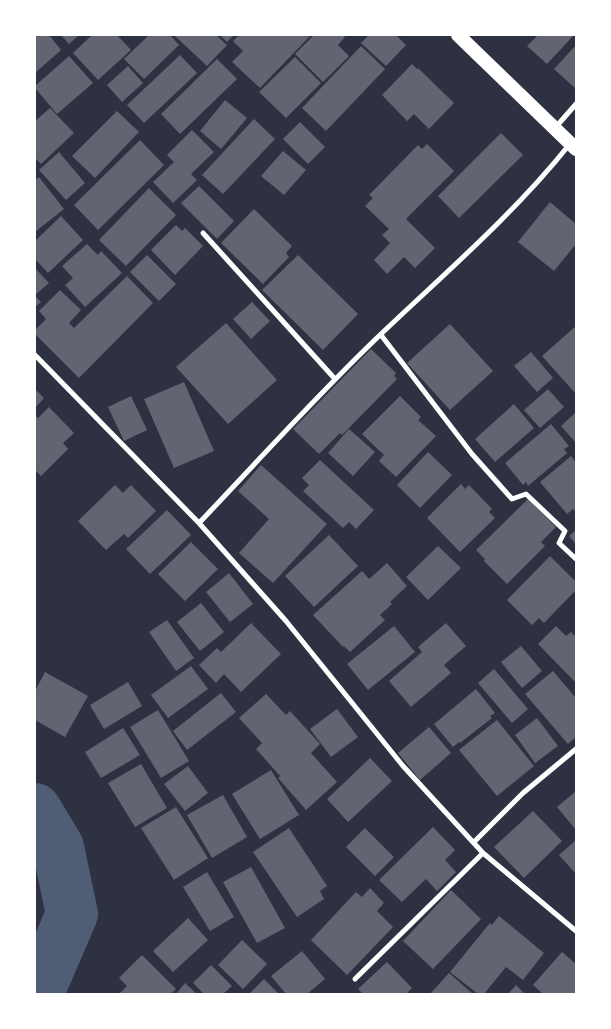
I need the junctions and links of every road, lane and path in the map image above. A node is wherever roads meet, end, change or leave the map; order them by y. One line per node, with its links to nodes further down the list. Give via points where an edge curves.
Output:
1 (458, 35): 3 (highway)
2 (576, 104): 3 (street)
3 (555, 128): 4 (highway)
4 (573, 146): 6 (street, via 480,242)
5 (203, 233): 8 (street)
6 (381, 334): 8 (street); 10 (street, via 472,454 512,499 526,494 565,531 559,542)
7 (35, 355): 9 (street)
8 (335, 379): 9 (street)
9 (199, 523): 12 (street, via 286,621 403,766)
10 (576, 559)
11 (576, 749): 12 (street, via 523,793)
12 (474, 842): 13 (street)
13 (483, 853): 14 (street); 15 (street)
14 (576, 931)
15 (355, 979)

